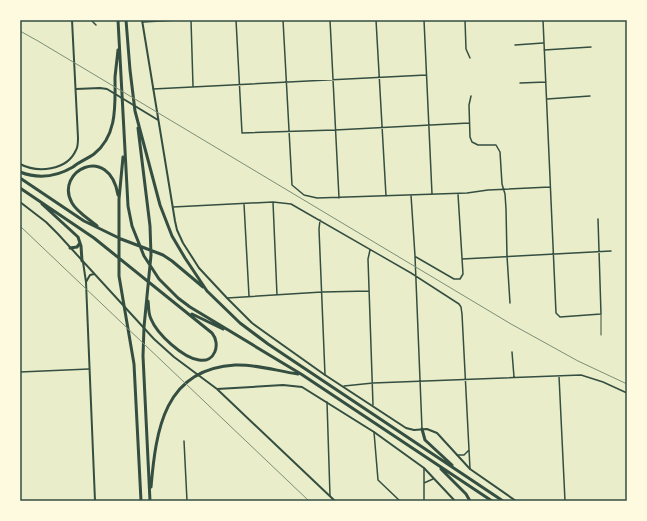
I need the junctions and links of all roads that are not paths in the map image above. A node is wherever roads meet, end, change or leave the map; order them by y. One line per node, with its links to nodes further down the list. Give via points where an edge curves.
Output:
1 (72, 20): 31 (street)
2 (91, 20): 15 (street)
3 (118, 20): 16 (highway)
4 (126, 20): 35 (highway)
5 (178, 20): 14 (street)
6 (191, 20): 29 (street)
7 (236, 20): 28 (street)
8 (283, 20): 25 (street)
9 (330, 20): 24 (street)
10 (376, 20): 23 (street)
11 (424, 20): 22 (street)
12 (465, 20): 21 (street, via 466,49)
13 (543, 20): 17 (street)
14 (142, 21): 30 (street)
15 (96, 25)
16 (119, 38): 42 (highway); 44 (highway, via 114,121 102,146 94,154 58,174 36,176)
17 (544, 44): 18 (street); 20 (street)
18 (515, 45)
19 (591, 47): 20 (street)
20 (544, 50): 26 (street)
21 (470, 58)
22 (426, 75): 23 (street); 38 (street)
23 (379, 77): 24 (street); 39 (street)
24 (333, 79): 25 (street); 40 (street)
25 (286, 81): 28 (street); 41 (street)
26 (546, 82): 27 (street); 34 (street)
27 (520, 83)
28 (239, 84): 29 (street); 41 (street, via 242,133)
29 (193, 86): 30 (street)
30 (153, 89): 36 (street)
31 (76, 90): 36 (street, via 107,89); 43 (street, via 78,138 72,156 66,162 45,169 28,168)
32 (471, 96): 37 (street)
33 (590, 96): 34 (street)
34 (547, 99): 46 (street)
35 (137, 120): 76 (highway, via 151,236); 77 (highway, via 160,205 179,249)
36 (158, 120): 59 (street)
37 (469, 123): 38 (street); 48 (street, via 472,142 498,146)
38 (429, 125): 39 (street); 49 (street)
39 (382, 127): 40 (street); 52 (street)
40 (336, 130): 41 (street); 54 (street)
41 (288, 132): 54 (street, via 292,185 310,198)
42 (124, 147): 55 (highway); 87 (highway, via 127,199 132,226 144,256 159,278 178,298)
43 (20, 164)
44 (20, 172)
45 (20, 178): 62 (highway, via 74,214)
46 (550, 187): 48 (street); 68 (street)
47 (20, 188): 53 (highway)
48 (503, 189): 50 (street); 70 (street)
49 (432, 194): 50 (street); 51 (street)
50 (458, 194): 71 (street)
51 (411, 195): 52 (street); 69 (street)
52 (386, 196): 54 (street)
53 (34, 197): 63 (highway); 84 (highway, via 94,238)
54 (339, 198)
55 (119, 199): 62 (highway, via 112,176 100,167 84,168 76,172 71,180 68,192 72,205); 117 (highway, via 119,276 135,379)
56 (20, 202): 64 (street, via 46,222)
57 (273, 202): 58 (street); 61 (street, via 291,204); 80 (street)
58 (244, 204): 59 (street); 81 (street)
59 (173, 207): 82 (street, via 177,230 188,251 199,268)
60 (598, 219): 66 (street)
61 (320, 220): 65 (street); 79 (street)
62 (104, 230): 77 (highway, via 163,255)
63 (80, 241): 64 (highway, via 77,247); 72 (highway)
64 (70, 248): 72 (street)
65 (370, 250): 74 (street); 78 (street)
66 (600, 251): 67 (street); 68 (street); 85 (street)
67 (611, 251)
68 (553, 254): 70 (street); 85 (street, via 558,316)
69 (415, 256): 71 (street, via 454,279 460,279 463,274); 74 (street)
70 (507, 256): 71 (street); 83 (street)
71 (462, 259)
72 (82, 261): 73 (street); 75 (street)
73 (94, 274): 75 (street, via 90,275); 99 (street, via 159,344)
74 (415, 276): 95 (street, via 456,301 461,307); 96 (street)
75 (86, 282): 89 (street)
76 (147, 291): 84 (highway, via 149,313 154,325 167,340 183,353 199,360 208,359 217,350 216,338); 115 (highway, via 143,369)
77 (207, 291): 111 (highway, via 240,323 268,344)
78 (369, 291): 79 (street); 97 (street)
79 (322, 292): 80 (street); 92 (street)
80 (277, 295): 81 (street)
81 (249, 297): 82 (street)
82 (227, 298): 92 (street, via 263,331)
83 (510, 303)
84 (187, 312): 87 (highway)
85 (602, 314): 86 (lane)
86 (601, 335)
87 (241, 338): 91 (highway)
88 (512, 352): 94 (street)
89 (89, 369): 90 (street); 116 (street)
90 (20, 372)
91 (301, 374): 108 (highway); 115 (highway, via 249,365 221,366 189,380 168,406 158,432)
92 (325, 374): 98 (street)
93 (559, 376): 94 (street); 100 (street, via 581,375); 127 (street)
94 (514, 378): 95 (street)
95 (466, 379): 96 (street); 106 (street)
96 (420, 382): 97 (street); 103 (street)
97 (373, 383): 98 (street); 102 (street)
98 (344, 386): 102 (street)
99 (216, 389): 101 (street, via 283,385 302,387); 114 (street)
100 (627, 393)
101 (327, 402): 104 (street); 114 (street)
102 (373, 405): 103 (street, via 406,428)
103 (422, 429): 107 (street, via 433,431); 111 (highway, via 425,440)
104 (374, 432): 109 (street); 120 (street, via 378,480)
105 (184, 441): 118 (street)
106 (469, 450): 107 (street, via 464,455); 110 (street)
107 (457, 455): 110 (street)
108 (437, 464): 123 (highway); 124 (highway)
109 (424, 468): 112 (street); 113 (street)
110 (470, 469): 126 (street)
111 (459, 471): 125 (highway)
112 (435, 479): 113 (street); 122 (street)
113 (424, 483): 121 (street)
114 (330, 497): 119 (street)
115 (150, 500)
116 (95, 501)
117 (141, 501)
118 (188, 501)
119 (335, 501)
120 (400, 501)
121 (424, 501)
122 (455, 501)
123 (470, 501)
124 (492, 501)
125 (503, 501)
126 (516, 501)
127 (565, 501)

